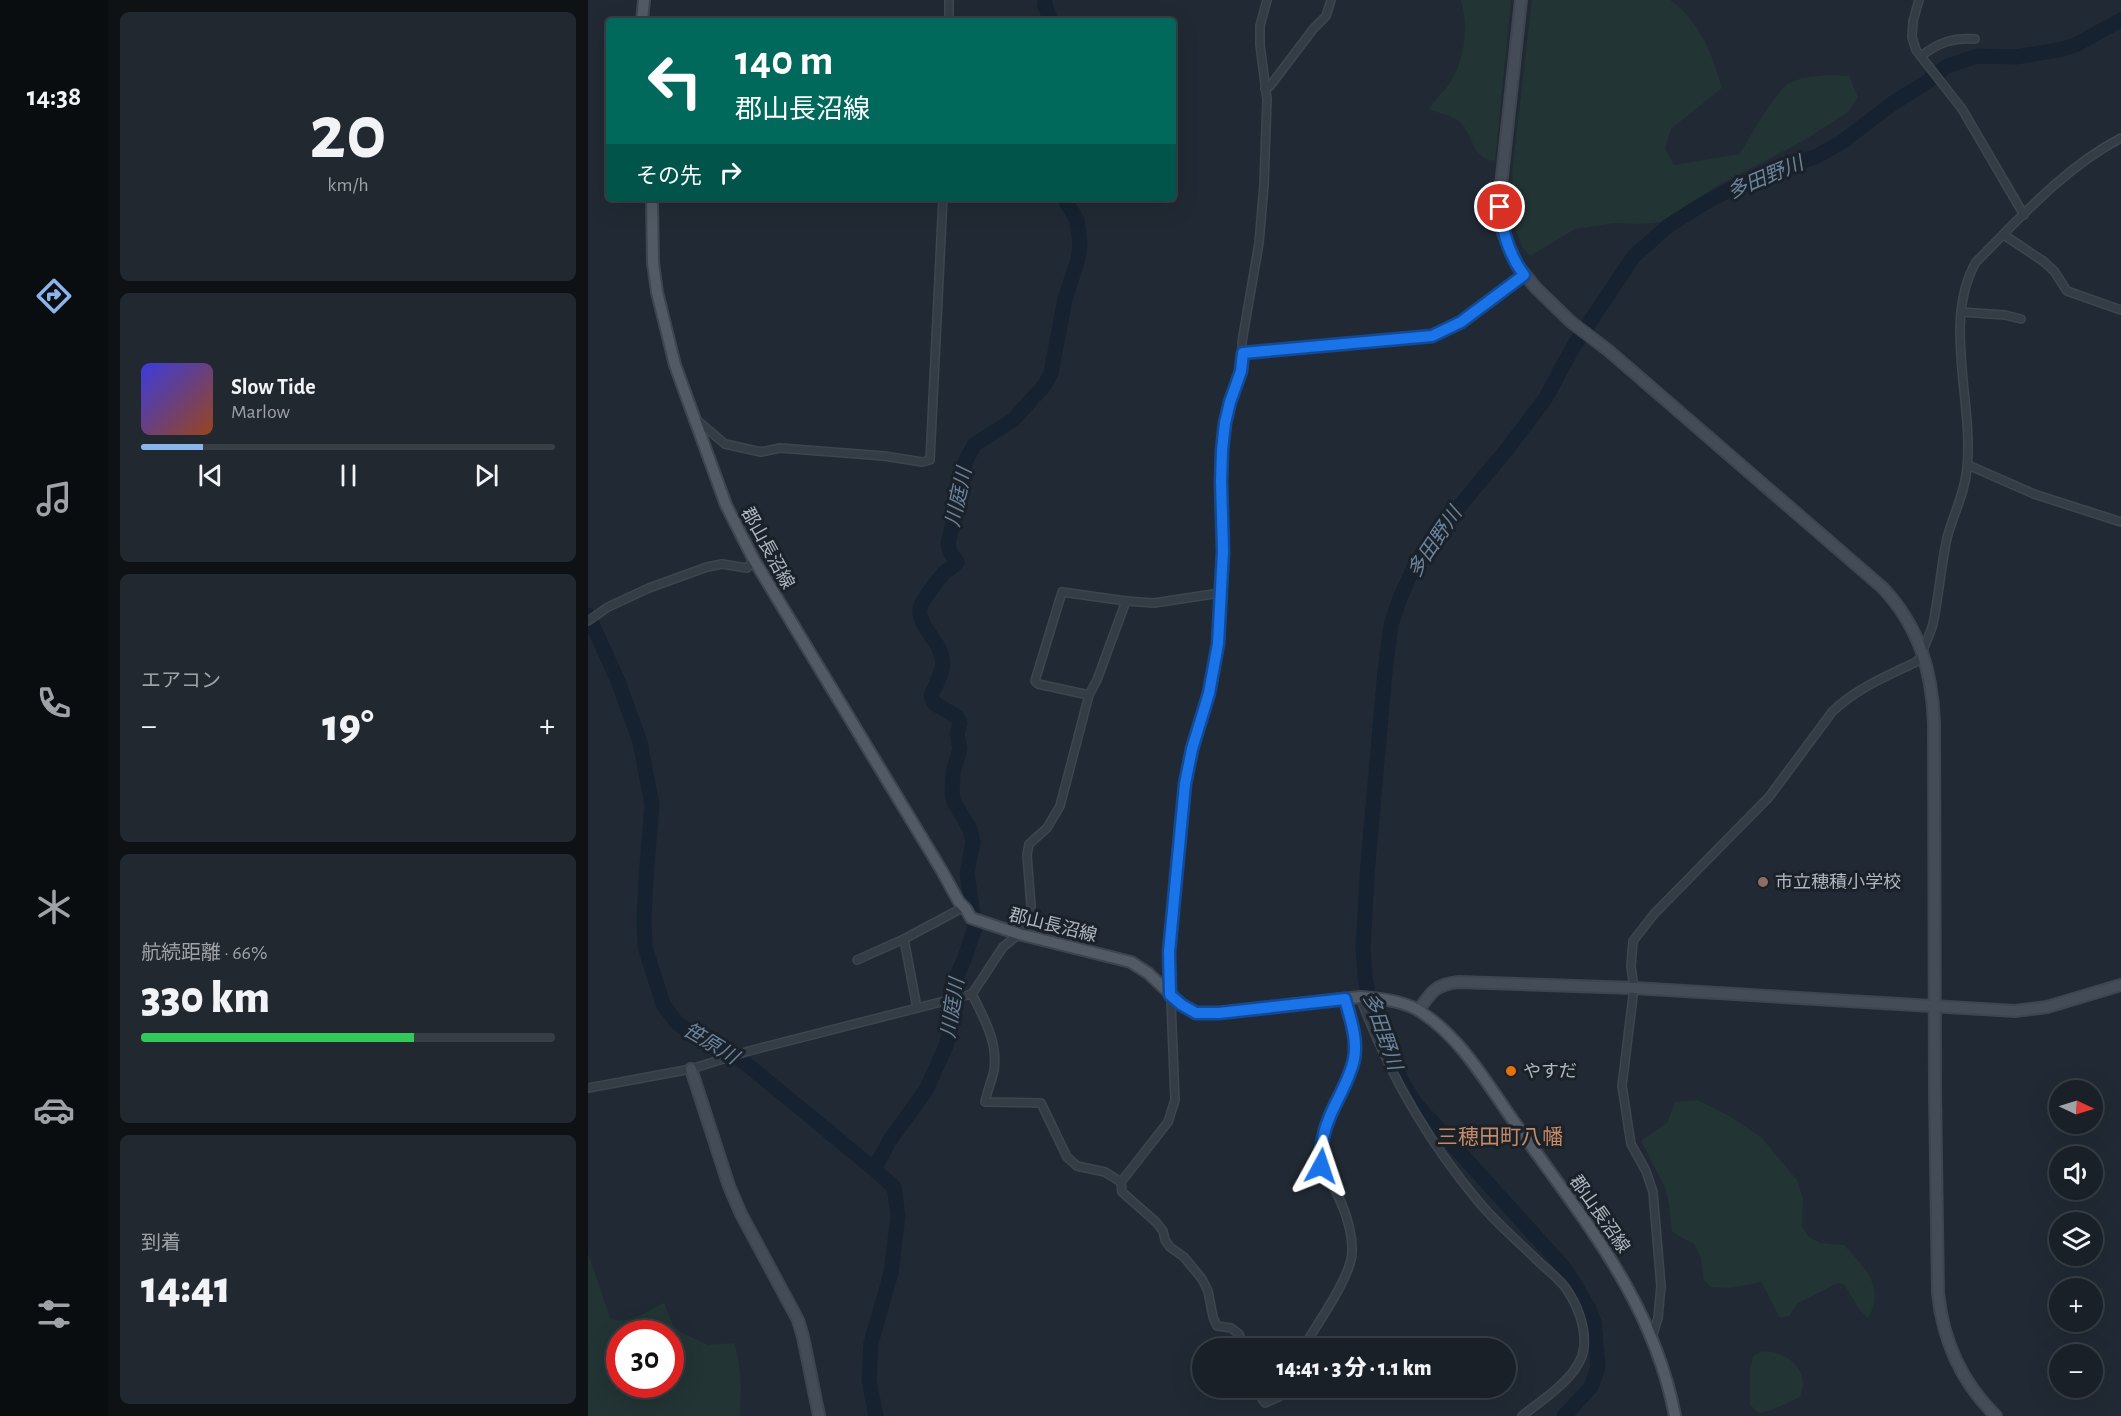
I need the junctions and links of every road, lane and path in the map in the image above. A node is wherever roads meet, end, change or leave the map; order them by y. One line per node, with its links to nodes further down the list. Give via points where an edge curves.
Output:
1 (644, 0): 7 (main road)
2 (950, 0): 8 (street)
3 (1267, 0): 11 (street, via 1260,26)
4 (1331, 0): 11 (street, via 1326,16)
5 (1521, 0): 17 (street, via 1500,207 1508,248)
6 (1919, 0): 10 (street, via 1912,37)
7 (642, 18)
8 (949, 18)
9 (1975, 39): 10 (street, via 1941,42)
10 (1922, 58): 15 (street, via 1962,109)
11 (1265, 89): 21 (street, via 1264,185)
12 (2121, 138): 15 (street, via 2066,176)
13 (652, 201): 22 (main road, 郡山長沼線, via 657,292 675,365)
14 (943, 201): 22 (street, via 930,460 780,448 761,452 725,444)
15 (2024, 215): 16 (street)
16 (2004, 235): 18 (street, via 2043,261 2067,291); 19 (street, via 1973,267)
17 (1524, 275): 21 (street, via 1461,322 1432,336); 29 (street, via 1571,321 1883,588 1908,619)
18 (2121, 310)
19 (1961, 312): 20 (street); 23 (street)
20 (2021, 320)
21 (1243, 353): 26 (street, via 1222,450)
22 (696, 419): 25 (main road, 郡山長沼線, via 726,505)
23 (1968, 465): 24 (street, via 2034,495); 29 (street, via 1947,538 1932,626)
24 (2121, 522)
25 (754, 560): 28 (street, via 747,568 722,564 707,567 650,588); 31 (main road, 郡山長沼線)
26 (1220, 593): 27 (street, via 1154,603); 38 (street, via 1215,663 1185,784 1169,952)
27 (1126, 601): 30 (street); 30 (street, via 1062,592 1035,681)
28 (588, 621)
29 (1922, 652): 36 (street, via 1916,662 1841,703 1757,811 1654,914 1633,941); 41 (street, via 1934,702)
30 (1089, 695): 32 (street, via 1060,806 1047,828 1029,844 1031,913)
31 (965, 908): 32 (main road, 郡山長沼線, via 971,918); 33 (street)
32 (1019, 933): 37 (street, via 1004,947); 38 (main road, 郡山長沼線, via 1131,962)
33 (904, 939): 34 (street); 42 (street)
34 (857, 960)
35 (2121, 985): 41 (street, via 2047,1007 2015,1011)
36 (1634, 988): 41 (street); 43 (street, via 1452,982 1431,992); 49 (street, via 1622,1086 1631,1144 1653,1192 1661,1286 1659,1318)
37 (972, 994): 42 (street); 46 (street, via 994,1043 994,1072 985,1102 1041,1103 1072,1163 1105,1172)
38 (1170, 995): 40 (main road, 郡山長沼線, via 1196,1013); 46 (street, via 1176,1088 1173,1111)
39 (1360, 997): 40 (main road, 郡山長沼線); 43 (main road, 郡山長沼線); 53 (street, via 1397,1079 1430,1134 1478,1201 1564,1286 1579,1310 1584,1348 1575,1369 1563,1384)
40 (1345, 999): 48 (street, via 1355,1035 1354,1058 1320,1146 1321,1166 1341,1202 1352,1239 1351,1260 1335,1296)
41 (1935, 1007): 55 (street, via 1939,1305 1946,1338 1959,1369)
42 (917, 1008): 44 (street)
43 (1419, 1010): 49 (main road, 郡山長沼線, via 1463,1050 1576,1205 1614,1261)
44 (691, 1069): 45 (street); 52 (street, via 741,1215 798,1320)
45 (588, 1088)
46 (1121, 1182): 47 (street, via 1122,1192 1156,1222 1170,1247 1202,1279 1217,1326 1231,1328)
47 (1240, 1338)
48 (1308, 1338)
49 (1651, 1338): 54 (main road, 郡山長沼線)
50 (1262, 1398): 51 (street, via 1265,1403)
51 (1277, 1398)
52 (819, 1416)
53 (1522, 1416)
54 (1675, 1416)
55 (1996, 1416)

